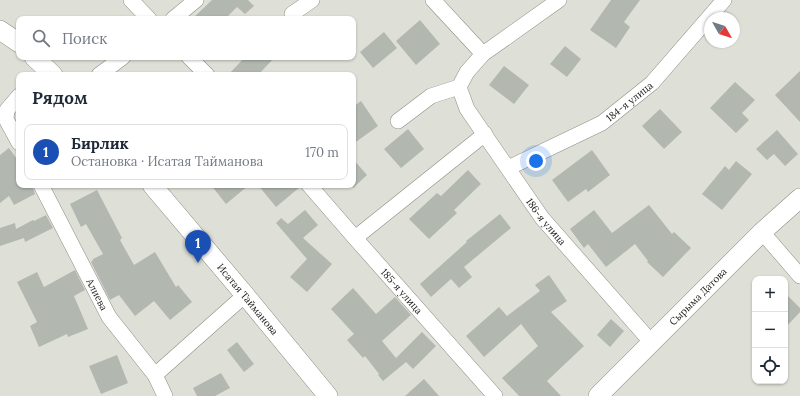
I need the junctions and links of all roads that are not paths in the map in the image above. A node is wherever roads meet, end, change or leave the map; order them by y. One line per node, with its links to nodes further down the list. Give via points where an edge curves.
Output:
1 (131, 0): 8 (street)
2 (196, 0): 9 (street)
3 (312, 0): 7 (street)
4 (433, 0): 12 (street)
5 (559, 0): 12 (street)
6 (724, 0): 22 (street, 184-я улица, via 652,83 602,123)
7 (292, 14)
8 (146, 16)
9 (177, 16)
10 (0, 30): 11 (street)
11 (16, 41)
12 (483, 54): 17 (street, via 467,72)
13 (119, 60): 15 (street)
14 (192, 60): 16 (street)
15 (103, 72)
16 (204, 72)
17 (459, 87): 19 (street, via 431,96); 20 (street, 186-я улица, via 467,109)
18 (16, 100): 21 (street, via 7,110 6,119)
19 (398, 121)
20 (485, 134): 22 (street, 186-я улица); 28 (street)
21 (16, 138)
22 (508, 168): 31 (street, 186-я улица, via 542,218)
23 (43, 188): 32 (street, Алиева, via 109,317)
24 (155, 188): 30 (street, Исатая Тайманова)
25 (312, 188): 28 (street, 185-я улица)
26 (800, 198): 27 (street, Сырыма Датова)
27 (762, 232): 29 (street); 31 (street, Сырыма Датова)
28 (354, 238): 35 (street, 185-я улица)
29 (800, 276)
30 (245, 295): 32 (street); 34 (street, Исатая Тайманова)
31 (652, 343): 36 (street, Сырыма Датова)
32 (155, 375): 33 (street, Алиева)
33 (165, 396)
34 (328, 396)
35 (495, 396)
36 (598, 396)

